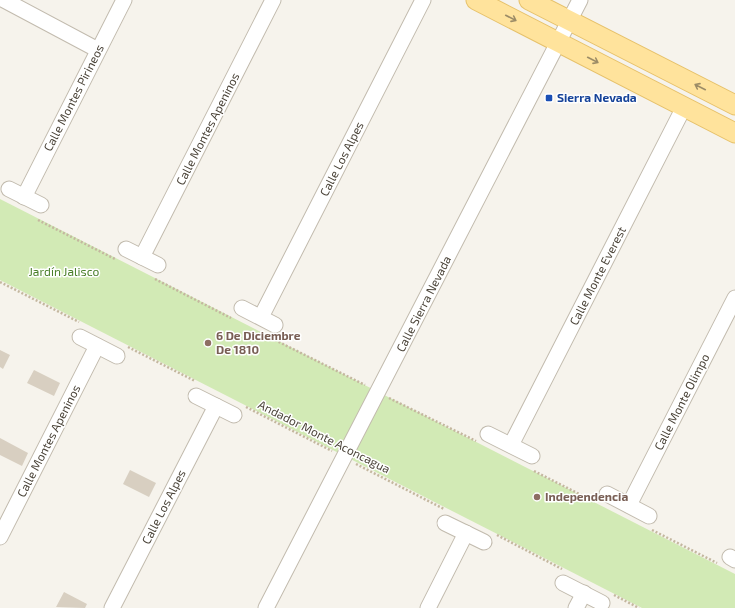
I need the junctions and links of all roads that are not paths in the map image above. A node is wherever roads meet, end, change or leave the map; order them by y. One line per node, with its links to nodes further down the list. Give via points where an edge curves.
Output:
1 (4, 0): 10 (street)
2 (124, 0): 10 (street, Calle Montes Pirineos)
3 (273, 0): 18 (street, Calle Montes Apeninos)
4 (423, 0): 22 (street, Calle Los Alpes)
5 (476, 0): 9 (main road, one-way to 9)
6 (529, 0): 8 (main road)
7 (580, 0): 8 (street, Calle Sierra Nevada)
8 (569, 21): 9 (street, Calle Sierra Nevada); 11 (main road, one-way to 8)
9 (559, 42): 12 (main road, one-way to 12); 44 (street, Calle Sierra Nevada)
10 (98, 50): 15 (street, Calle Montes Pirineos)
11 (735, 105)
12 (684, 107): 13 (main road); 31 (street, Calle Monte Everest)
13 (735, 132)
14 (8, 189): 15 (street)
15 (24, 197): 16 (street)
16 (41, 205)
17 (126, 249): 18 (street)
18 (142, 257): 19 (street)
19 (158, 265)
20 (735, 298): 34 (street, Calle Monte Olimpo)
21 (242, 308): 22 (street)
22 (260, 317): 23 (street)
23 (274, 325)
24 (82, 331): 25 (street)
25 (97, 346): 26 (street); 38 (street, Calle Montes Apeninos)
26 (122, 351)
27 (196, 389): 28 (street)
28 (216, 406): 29 (street); 43 (street, Calle Los Alpes)
29 (236, 409)
30 (488, 434): 31 (street)
31 (511, 445): 32 (street)
32 (532, 456)
33 (608, 494): 34 (street)
34 (629, 505): 35 (street)
35 (649, 516)
36 (447, 517): 37 (street)
37 (466, 533): 39 (street); 45 (street)
38 (0, 537)
39 (488, 538)
40 (566, 578): 41 (street)
41 (584, 594): 42 (street); 46 (street)
42 (606, 598)
43 (112, 608)
44 (266, 608)
45 (428, 608)
46 (576, 608)

